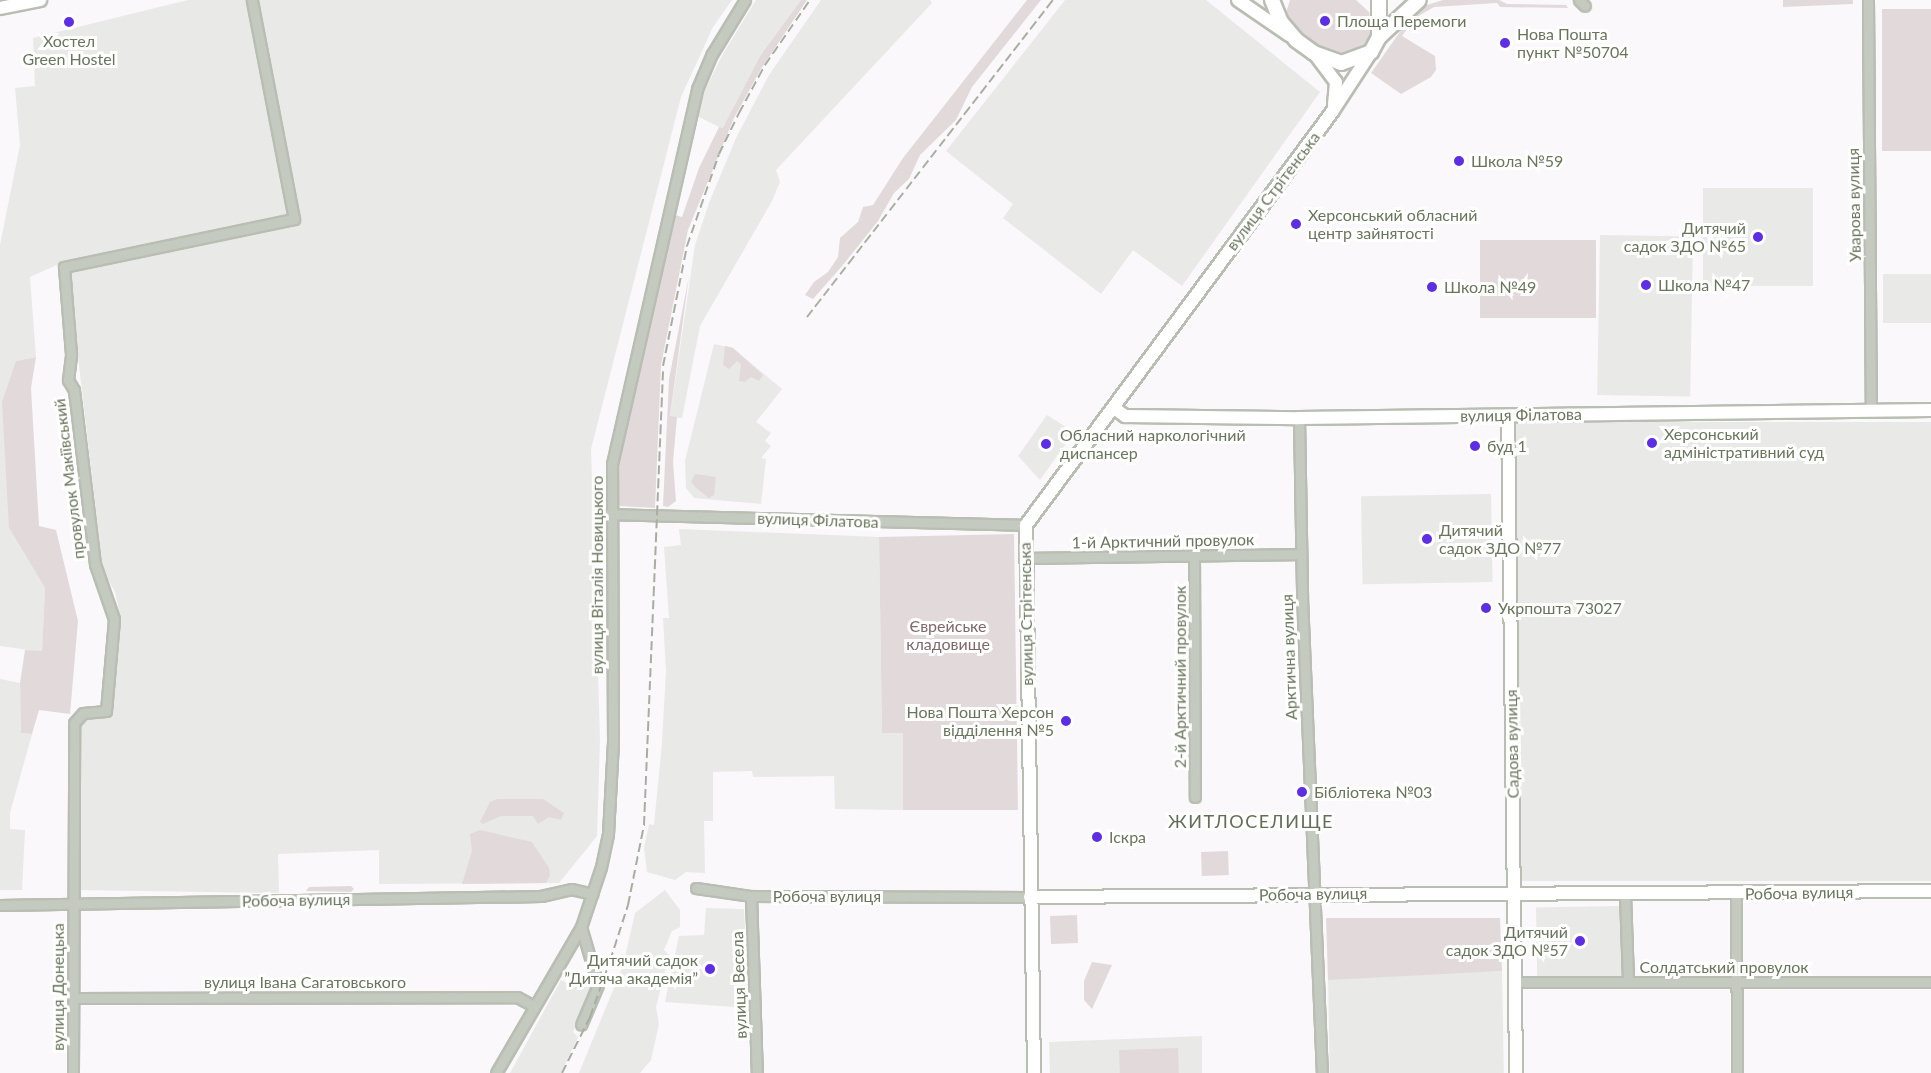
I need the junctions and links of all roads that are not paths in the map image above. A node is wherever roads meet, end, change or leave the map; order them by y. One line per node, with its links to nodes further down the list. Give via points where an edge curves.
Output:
1 (40, 0): 10 (street)
2 (252, 0): 37 (street, провулок Макіївський, via 294,219 64,267 71,354 68,380 74,390 95,564 114,619 106,711 82,713 74,723)
3 (745, 0): 22 (street, вулиця Віталія Новицького, via 712,54 690,117 618,428)
4 (1238, 0): 13 (street)
5 (1272, 0): 11 (main road)
6 (1286, 0): 11 (main road)
7 (1379, 0): 12 (main road)
8 (1419, 0): 12 (main road)
9 (1868, 0): 18 (street, Уварова вулиця)
10 (0, 8)
11 (1281, 22): 13 (main road)
12 (1380, 37): 14 (main road)
13 (1296, 40): 15 (main road)
14 (1371, 52): 15 (main road, via 1341,63); 16 (street, вулиця Стрітенська)
15 (1314, 53): 16 (street, вулиця Стрітенська, via 1336,82)
16 (1332, 112): 17 (street, вулиця Стрітенська)
17 (1114, 408): 21 (street, вулиця Філатова, via 1125,416); 23 (street, вулиця Стрітенська)
18 (1871, 410): 19 (street, вулиця Філатова); 20 (street, вулиця Філатова)
19 (1931, 410)
20 (1508, 416): 21 (street, вулиця Філатова); 30 (street, Садова вулиця)
21 (1299, 418): 24 (street, Арктична вулиця)
22 (609, 514): 23 (street, вулиця Філатова); 32 (street, вулиця Віталія Новицького, via 613,742 608,834)
23 (1026, 525): 26 (street, вулиця Стрітенська)
24 (1300, 554): 25 (street, 1-й Арктичний провулок); 33 (street, Арктична вулиця)
25 (1194, 556): 26 (street, 1-й Арктичний провулок); 27 (street, 2-й Арктичний провулок)
26 (1026, 558): 36 (street, вулиця Стрітенська)
27 (1195, 797)
28 (696, 888): 35 (street, Робоча вулиця)
29 (1931, 891): 31 (street, Робоча вулиця)
30 (1515, 893): 33 (street, Робоча вулиця); 34 (street, Робоча вулиця); 41 (street, Садова вулиця)
31 (1736, 893): 34 (street, Робоча вулиця); 43 (street)
32 (592, 894): 37 (street, Робоча вулиця, via 571,889 529,896); 39 (street, вулиця Віталія Новицького)
33 (1316, 894): 36 (street, Робоча вулиця); 51 (street, Арктична вулиця)
34 (1625, 894): 42 (street)
35 (751, 896): 36 (street, Робоча вулиця); 49 (street, вулиця Весела)
36 (1030, 897): 50 (street, вулиця Стрітенська)
37 (73, 902): 38 (street, Робоча вулиця); 44 (street, вулиця Донецька)
38 (0, 904)
39 (581, 927): 45 (street, вулиця Віталія Новицького); 46 (street, via 598,978)
40 (1931, 981): 43 (street, Солдатський провулок)
41 (1517, 982): 42 (street, Солдатський провулок); 52 (street, Садова вулиця)
42 (1628, 982): 43 (street, Солдатський провулок)
43 (1736, 982): 53 (street)
44 (73, 998): 45 (street, вулиця Івана Сагатовського, via 517,997); 47 (street, вулиця Донецька)
45 (534, 1005): 48 (street, вулиця Віталія Новицького)
46 (581, 1025)
47 (73, 1073)
48 (496, 1073)
49 (757, 1073)
50 (1034, 1073)
51 (1322, 1073)
52 (1516, 1073)
53 (1737, 1073)

